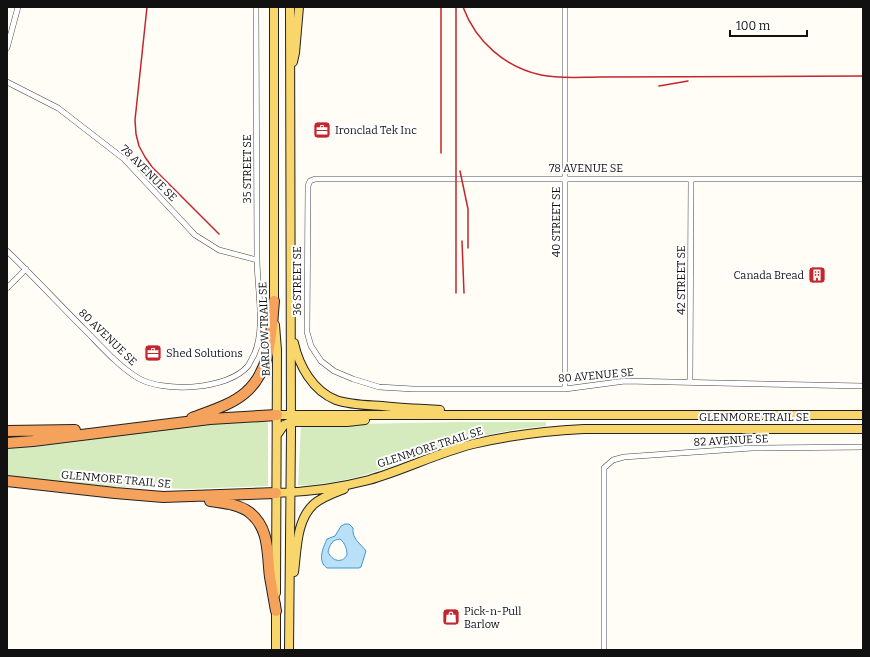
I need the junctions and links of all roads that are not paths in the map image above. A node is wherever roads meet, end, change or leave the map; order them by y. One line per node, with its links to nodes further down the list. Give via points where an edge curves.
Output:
1 (18, 7): 7 (street)
2 (256, 7): 15 (street, 35 STREET SE)
3 (274, 7): 18 (main road, BARLOW TRAIL SE)
4 (290, 7): 8 (main road)
5 (299, 7): 8 (main road)
6 (565, 7): 10 (street, 40 STREET SE)
7 (7, 48)
8 (290, 78): 19 (main road)
9 (7, 82): 15 (street, 78 AVENUE SE, via 58,108 124,159 195,235 220,250)
10 (566, 178): 11 (street, 78 AVENUE SE); 13 (street, 78 AVENUE SE, via 322,178); 24 (street, 40 STREET SE)
11 (691, 179): 12 (street, 78 AVENUE SE); 22 (street, 42 STREET SE)
12 (863, 179)
13 (310, 181): 21 (street, 36 STREET SE, via 307,332 311,346 321,361)
14 (7, 251): 16 (street, 80 AVENUE SE)
15 (257, 260): 20 (street, 35 STREET SE)
16 (26, 269): 17 (street); 20 (street, 80 AVENUE SE, via 128,371 159,386 213,384 235,376 247,367 255,353)
17 (7, 288)
18 (274, 301): 27 (main road, BARLOW TRAIL SE); 29 (highway, via 269,349 264,369 259,377 245,393 228,403)
19 (291, 318): 26 (main road, via 297,357 306,374 322,391 336,400 360,405 453,411); 28 (main road)
20 (260, 332)
21 (334, 371): 24 (street, 80 AVENUE SE, via 379,387)
22 (690, 382): 23 (street, 80 AVENUE SE); 24 (street, 80 AVENUE SE, via 625,381)
23 (863, 386)
24 (565, 389)
25 (863, 414): 26 (main road, GLENMORE TRAIL SE)
26 (476, 415): 28 (main road, GLENMORE TRAIL SE, via 410,415 347,422)
27 (277, 416): 28 (main road); 29 (highway); 33 (main road, BARLOW TRAIL SE)
28 (291, 419): 33 (main road); 41 (main road)
29 (180, 423): 30 (highway)
30 (125, 430): 32 (highway); 34 (highway)
31 (863, 430): 36 (main road, GLENMORE TRAIL SE, via 541,431 472,444)
32 (7, 431)
33 (277, 437): 40 (main road, BARLOW TRAIL SE)
34 (7, 443)
35 (863, 447): 47 (street, 82 AVENUE SE, via 752,448 624,457 613,460 604,468)
36 (369, 480): 41 (main road, GLENMORE TRAIL SE, via 347,486); 43 (main road, via 331,494 314,504 308,511 300,529)
37 (7, 481): 39 (highway, GLENMORE TRAIL SE)
38 (7, 488): 39 (highway)
39 (114, 493): 42 (highway, GLENMORE TRAIL SE)
40 (276, 493): 41 (main road, GLENMORE TRAIL SE); 42 (highway, GLENMORE TRAIL SE); 44 (main road, BARLOW TRAIL SE)
41 (290, 493): 43 (main road)
42 (182, 497): 44 (highway, via 240,507 255,518 265,534)
43 (289, 602): 46 (main road)
44 (276, 611): 45 (main road, BARLOW TRAIL SE)
45 (276, 650)
46 (289, 650)
47 (604, 650)

